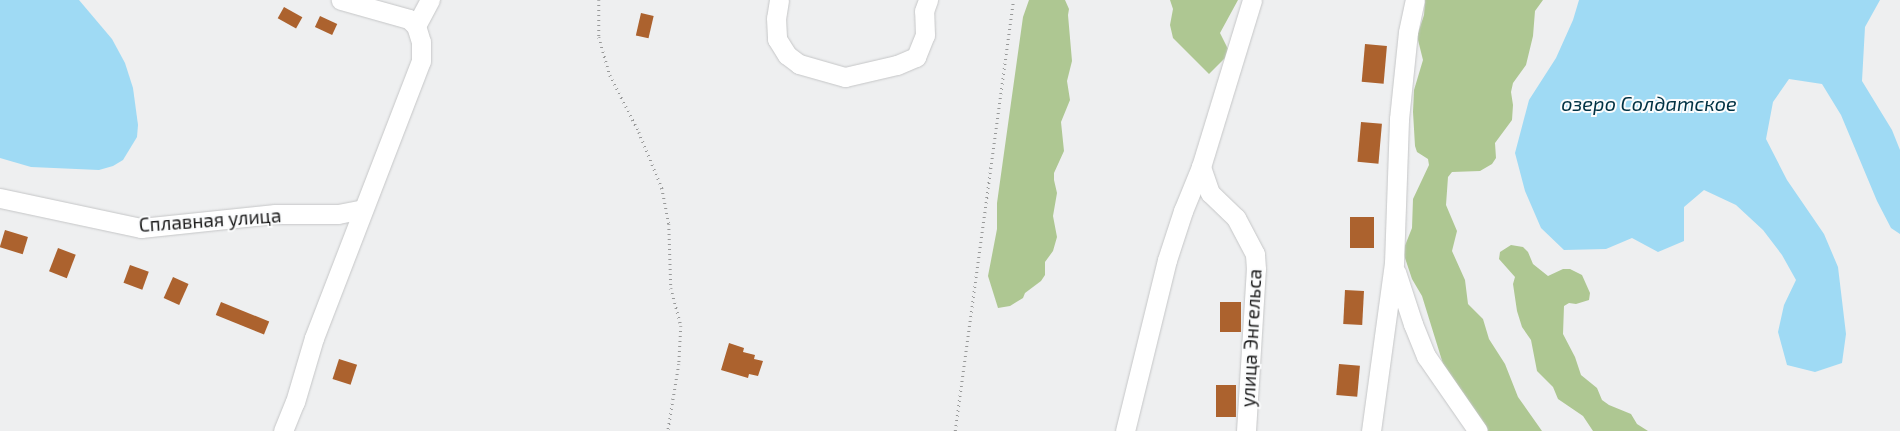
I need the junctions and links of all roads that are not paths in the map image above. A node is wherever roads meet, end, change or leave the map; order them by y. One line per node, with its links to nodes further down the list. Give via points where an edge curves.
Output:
1 (340, 0): 7 (street, via 409,19)
2 (430, 0): 7 (street)
3 (779, 0): 4 (street, via 777,39 787,55 799,64 845,77 897,65 916,57 925,35 924,11)
4 (928, 0)
5 (1252, 0): 8 (street)
6 (1415, 0): 11 (street, via 1408,32 1399,119)
7 (416, 26): 10 (street, via 421,42 421,61)
8 (1201, 167): 13 (street, via 1182,211 1167,260); 14 (street, улица Энгельса, via 1210,193 1236,218 1254,254 1256,269)
9 (0, 198): 10 (street, Сплавная улица, via 141,228 276,214 338,214)
10 (363, 210): 12 (street)
11 (1394, 263): 15 (street); 16 (street, via 1426,356)
12 (282, 431)
13 (1125, 431)
14 (1246, 431)
15 (1371, 431)
16 (1478, 431)

